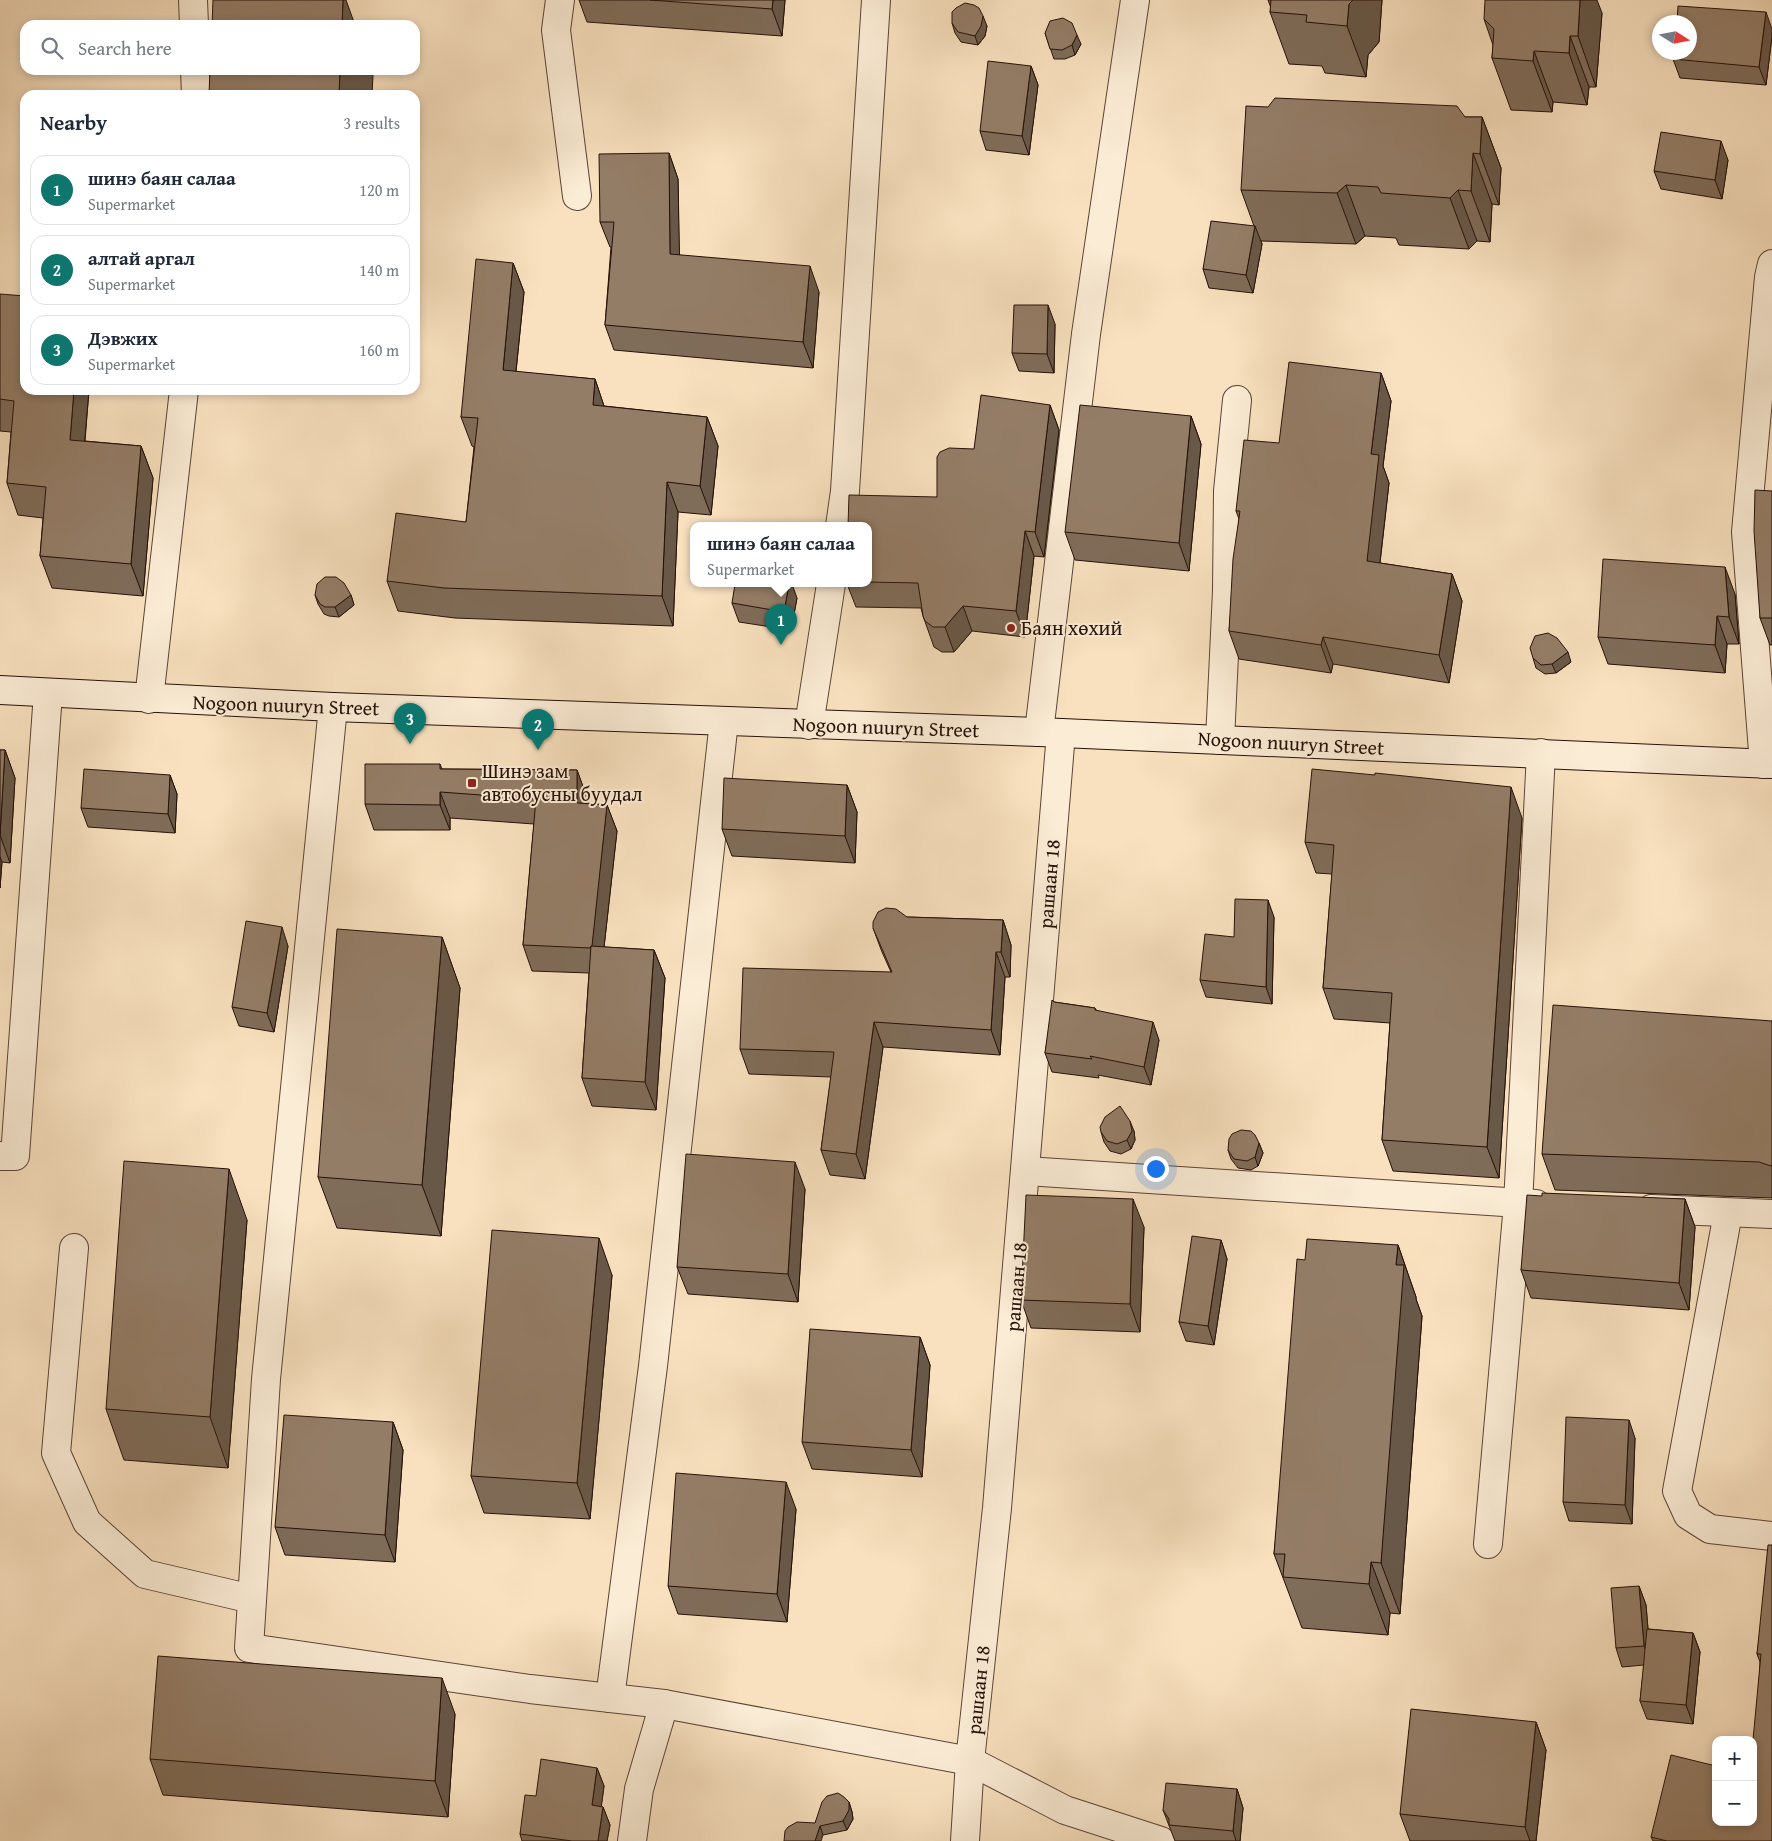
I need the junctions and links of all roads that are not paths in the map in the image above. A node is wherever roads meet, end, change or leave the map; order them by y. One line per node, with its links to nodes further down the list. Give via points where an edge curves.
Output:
1 (193, 0): 5 (street)
2 (560, 0): 8 (street, via 556,30)
3 (876, 0): 12 (street)
4 (1135, 0): 20 (street, рашаан 18, via 1086,334)
5 (194, 20)
6 (195, 75): 7 (street)
7 (196, 90)
8 (577, 196)
9 (1772, 264): 23 (street, via 1746,532)
10 (183, 395): 16 (street)
11 (1237, 400): 21 (street, via 1228,491)
12 (841, 522)
13 (831, 587): 19 (street)
14 (0, 690): 15 (street, Nogoon nuuryn Street)
15 (48, 693): 16 (street, Nogoon nuuryn Street); 24 (street, via 15,1156)
16 (149, 699): 17 (street, Nogoon nuuryn Street)
17 (333, 707): 18 (street, Nogoon nuuryn Street); 34 (street, via 266,1379)
18 (724, 722): 19 (street, Nogoon nuuryn Street); 35 (street, via 653,1366)
19 (809, 725): 20 (street, Nogoon nuuryn Street)
20 (1050, 733): 21 (street, Nogoon nuuryn Street); 25 (street, рашаан 18)
21 (1220, 740): 22 (street, Nogoon nuuryn Street)
22 (1541, 753): 23 (street, Nogoon nuuryn Street); 26 (street)
23 (1768, 764)
24 (0, 1156)
25 (1026, 1171): 26 (street); 37 (street, рашаан 18, via 997,1508)
26 (1518, 1204): 27 (street); 33 (street)
27 (1556, 1205)
28 (1623, 1208): 29 (street)
29 (1728, 1213): 30 (street); 32 (street, via 1677,1491 1688,1515 1710,1529)
30 (1772, 1214)
31 (74, 1248): 34 (street, via 56,1452 87,1522 145,1574)
32 (1772, 1536)
33 (1488, 1544)
34 (252, 1599): 35 (street, via 249,1648)
35 (610, 1698): 36 (street)
36 (664, 1704): 37 (street); 38 (street, via 639,1789)
37 (970, 1761): 39 (street, рашаан 18); 40 (street, via 1066,1810)
38 (632, 1841)
39 (965, 1841)
40 (1161, 1841)

